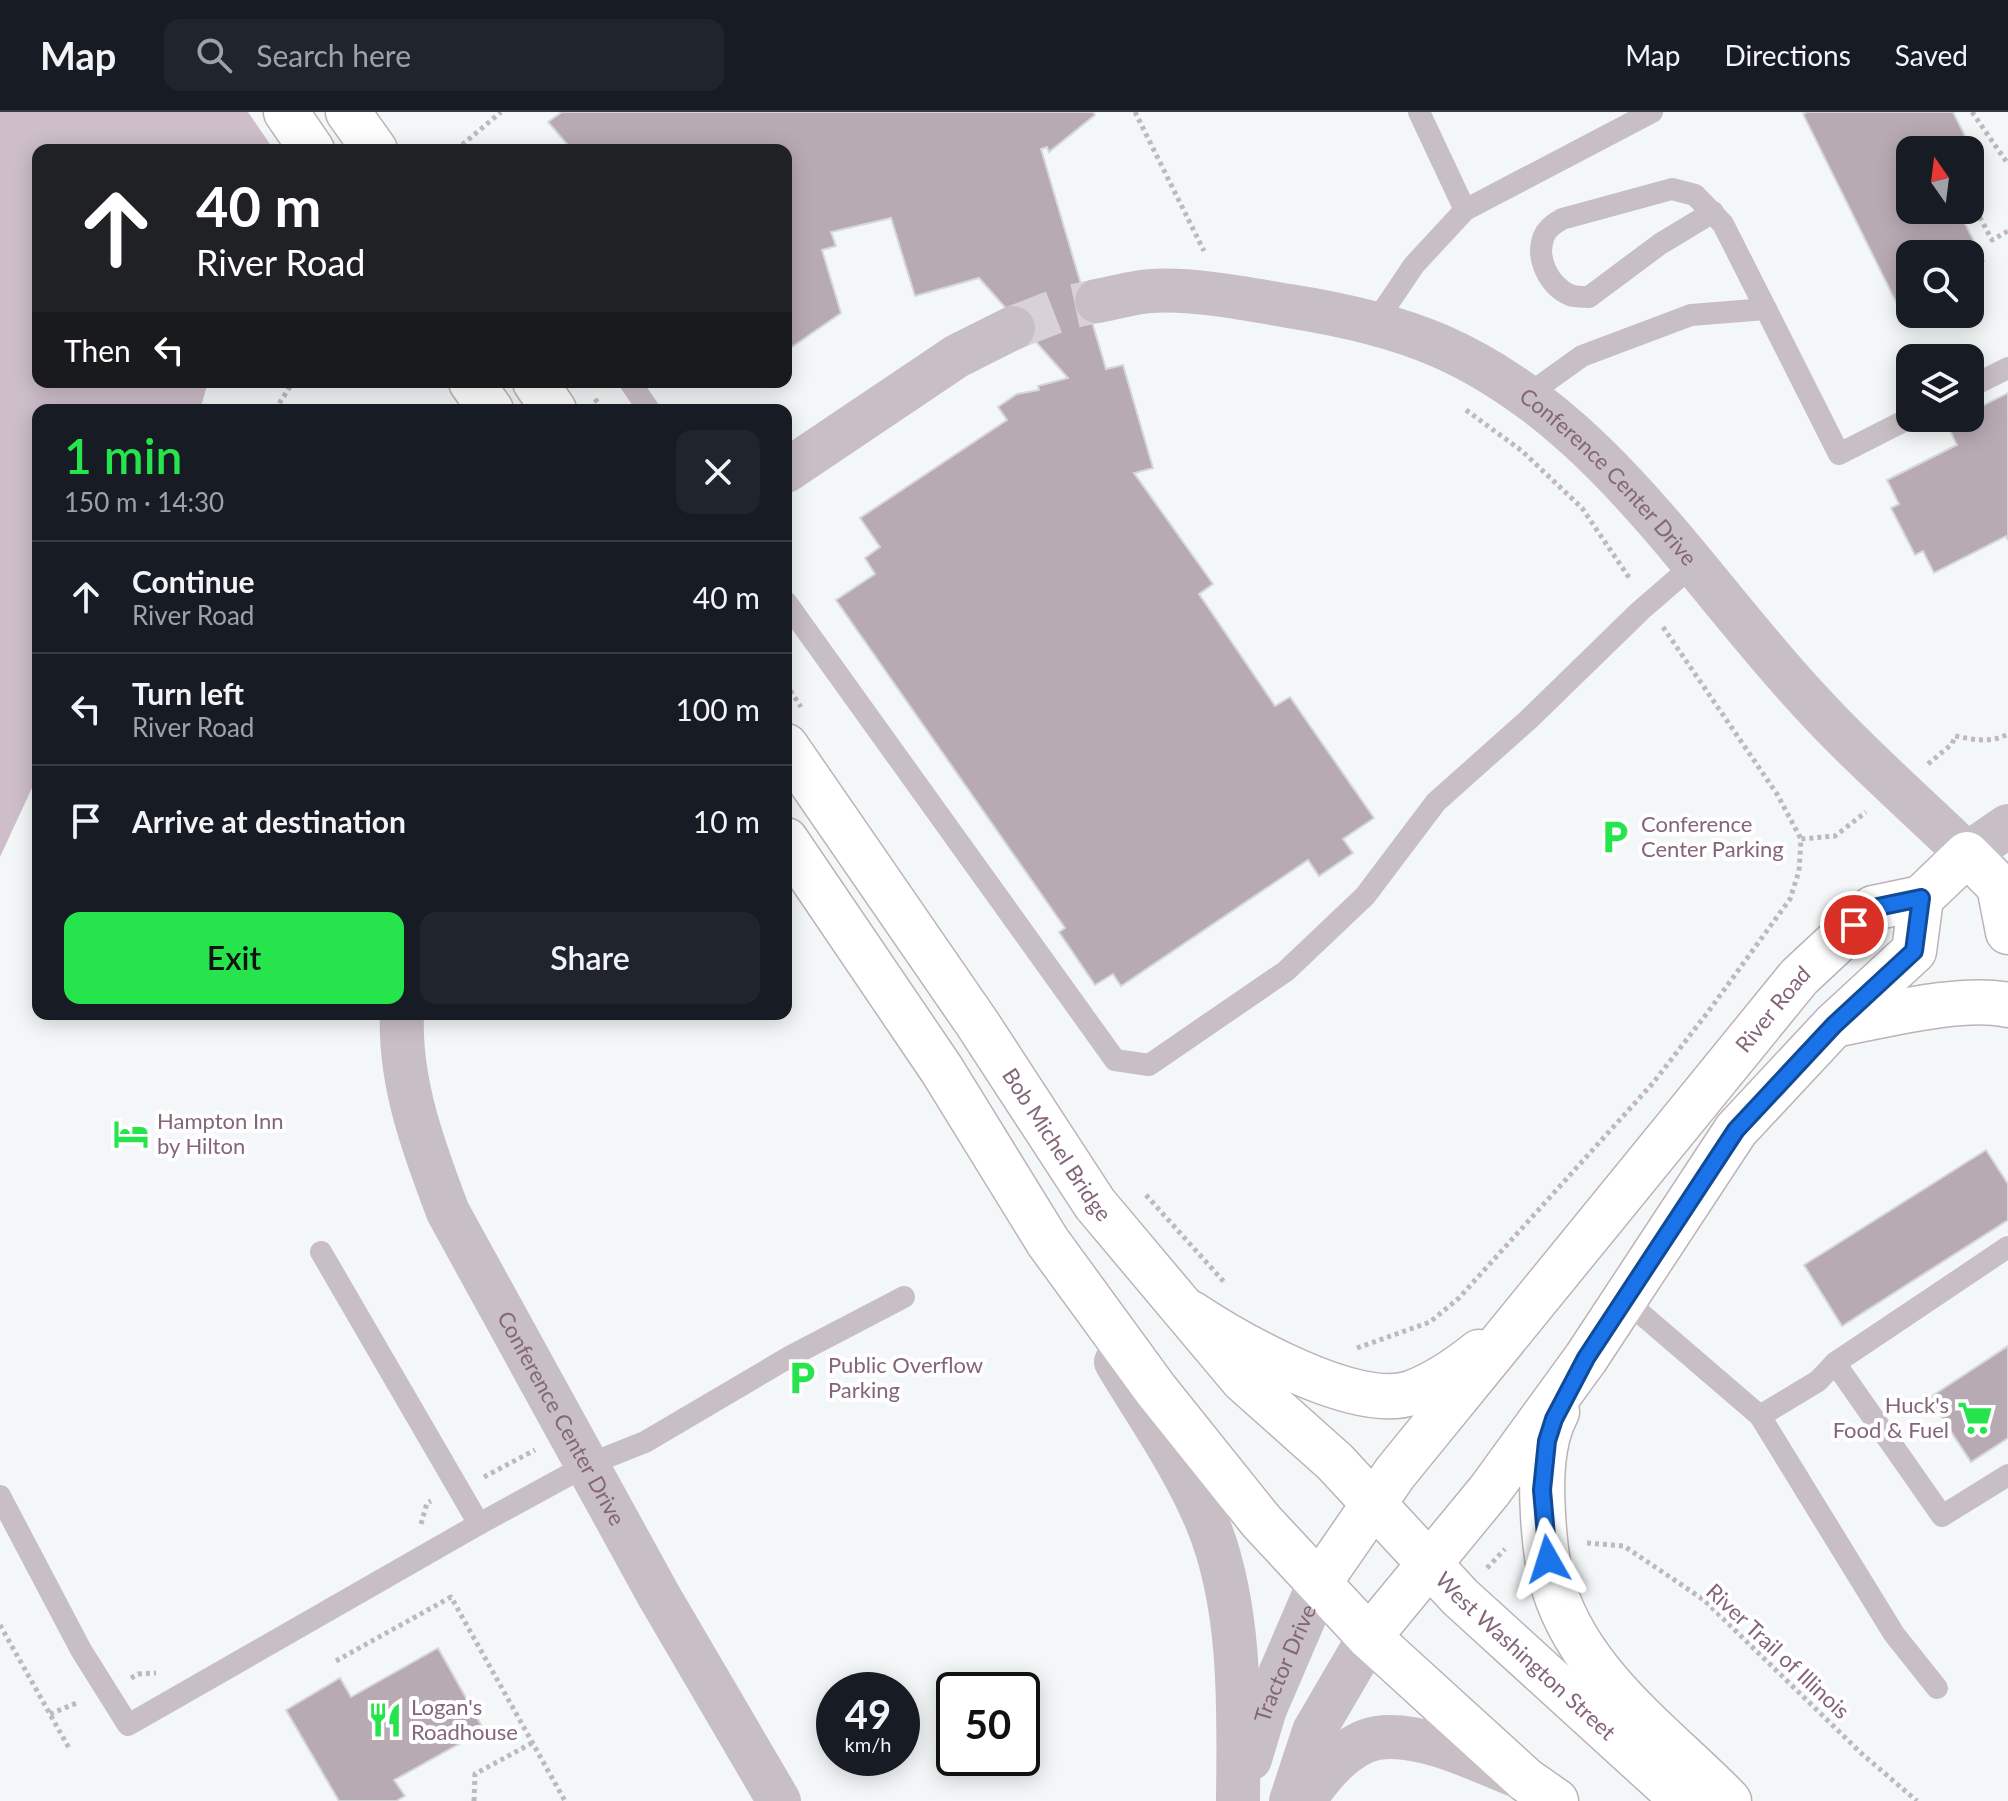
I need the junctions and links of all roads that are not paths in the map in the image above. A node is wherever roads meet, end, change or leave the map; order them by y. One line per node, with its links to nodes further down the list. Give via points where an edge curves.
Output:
1 (286, 112): 5 (main road)
2 (348, 112): 6 (main road)
3 (1419, 112): 7 (lane)
4 (1652, 112): 7 (lane)
5 (308, 144)
6 (371, 144)
7 (1465, 210): 11 (lane, via 1414,265)
8 (1713, 212): 8 (lane, via 1695,195 1672,189 1562,219 1543,237 1541,254 1548,278 1571,296 1589,297); 10 (lane)
9 (1097, 301): 11 (street, Conference Center Drive, via 1151,290 1298,307)
10 (1766, 309): 15 (lane, via 1691,315 1582,356); 16 (lane, via 1839,454)
11 (1375, 323): 15 (street, Conference Center Drive, via 1440,345)
12 (1013, 328): 17 (street, via 957,356)
13 (2008, 368): 14 (lane)
14 (1984, 380)
15 (1526, 396): 18 (street, Conference Center Drive, via 1603,460)
16 (1896, 425)
17 (792, 467)
18 (1693, 565): 19 (lane, via 1436,802 1365,896 1286,971 1149,1065 1115,1060); 23 (street, Conference Center Drive, via 1808,700)
19 (792, 610)
20 (792, 755): 36 (main road, Bob Michel Bridge, via 1095,1204)
21 (2008, 826): 23 (street)
22 (792, 849): 30 (main road, via 942,1070)
23 (1967, 854): 24 (main road, Conference Center Drive); 25 (main road)
24 (2003, 886): 26 (main road)
25 (1921, 898): 29 (main road, via 1914,951); 33 (main road, River Road, via 1873,908 1799,977)
26 (2008, 932)
27 (2008, 1005): 29 (main road, via 1956,1004)
28 (402, 1020): 40 (street, Conference Center Drive, via 406,1080 448,1212)
29 (1834, 1025): 35 (main road, via 1736,1130)
30 (1048, 1242): 46 (main road, via 1233,1487); 51 (street, via 1208,1524 1222,1568 1237,1664)
31 (2008, 1247): 38 (lane)
32 (321, 1252): 44 (lane)
33 (1551, 1284): 36 (main road, via 1457,1369 1410,1394 1371,1395 1297,1371 1235,1341); 43 (main road, River Road)
34 (904, 1297): 40 (lane, via 645,1442)
35 (1625, 1300): 37 (main road); 39 (lane)
36 (1178, 1304): 43 (main road, Bob Michel Bridge, via 1243,1380 1335,1462)
37 (1586, 1358): 45 (main road); 55 (main road, via 1547,1441 1542,1490 1545,1543 1558,1599 1599,1671)
38 (1835, 1363): 39 (lane, via 1818,1381); 41 (lane, via 1942,1516)
39 (1760, 1416): 48 (lane, via 1894,1634)
40 (587, 1465): 44 (lane); 50 (street, Conference Center Drive)
41 (2008, 1475)
42 (0, 1496): 44 (lane, via 81,1650 128,1725)
43 (1362, 1519): 45 (main road, West Washington Street); 46 (main road, Tractor Drive)
44 (479, 1524)
45 (1420, 1576): 47 (main road); 54 (main road, West Washington Street, via 1539,1671)
46 (1319, 1583): 47 (main road); 51 (street, Tractor Drive, via 1265,1709)
47 (1369, 1637): 49 (main road); 52 (street, via 1314,1731)
48 (1937, 1688)
49 (1541, 1790): 53 (street, via 1416,1739 1377,1738 1349,1751)
50 (779, 1801)
51 (1239, 1801)
52 (1291, 1801)
53 (1304, 1801)
54 (1684, 1801)
55 (1729, 1801)

